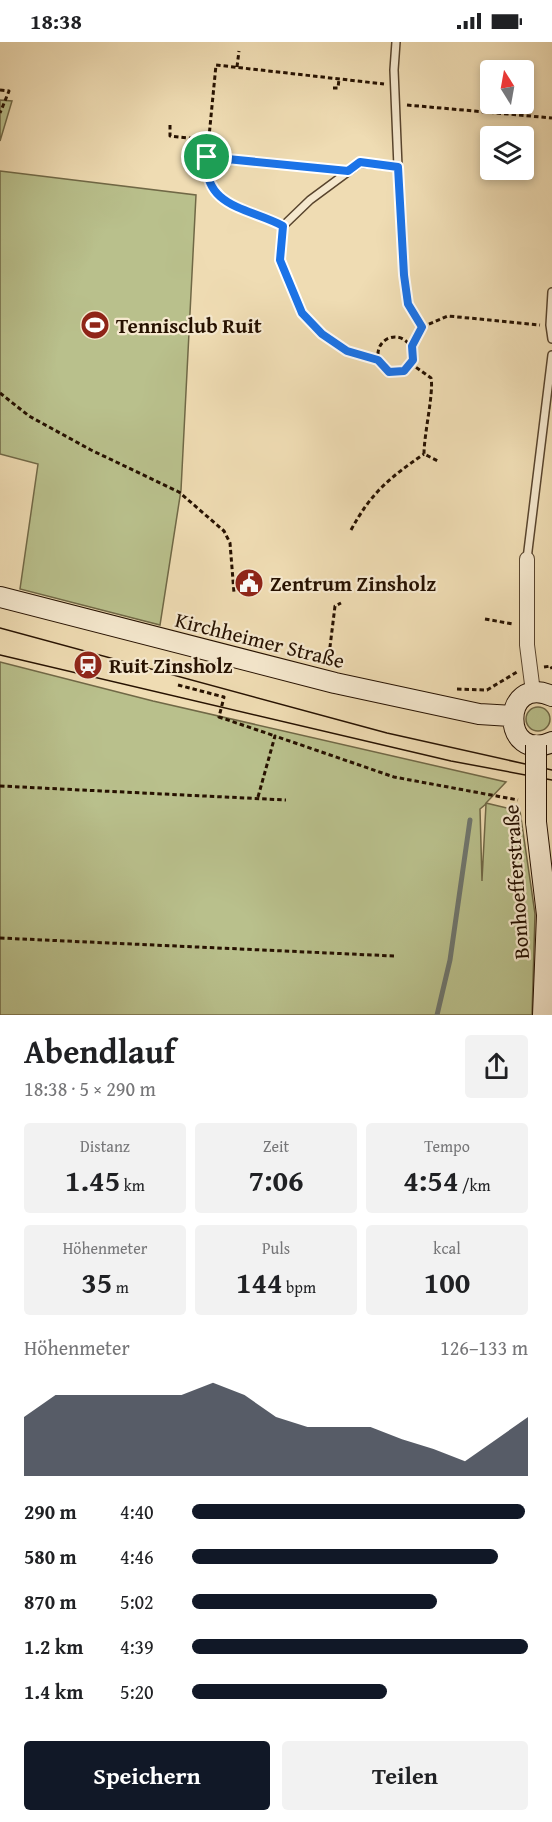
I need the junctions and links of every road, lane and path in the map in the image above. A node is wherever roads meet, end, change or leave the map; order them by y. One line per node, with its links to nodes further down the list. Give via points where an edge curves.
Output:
1 (396, 42): 5 (lane)
2 (239, 51): 3 (path)
3 (237, 68): 4 (path); 12 (path, via 216,65)
4 (339, 79): 5 (path); 6 (path, via 338,88)
5 (394, 85): 8 (lane)
6 (333, 88)
7 (0, 90): 9 (path, via 9,91)
8 (396, 104): 10 (path); 14 (lane)
9 (0, 113)
10 (552, 118)
11 (170, 125): 12 (path, via 170,136)
12 (208, 140): 13 (path)
13 (207, 157): 15 (path); 16 (lane, via 209,182 223,201)
14 (398, 167): 15 (lane, via 360,162); 19 (path, via 408,304)
15 (348, 171): 16 (lane)
16 (283, 226): 23 (lane, via 280,260 302,313 322,334 347,351)
17 (552, 292): 18 (lane)
18 (550, 326): 19 (path, via 448,316); 20 (lane)
19 (422, 327): 21 (path)
20 (552, 339)
21 (412, 346): 23 (path, via 401,337 387,338 378,349); 24 (path)
22 (552, 355): 29 (lane)
23 (378, 360): 24 (path, via 389,372 404,371)
24 (410, 363): 26 (path, via 431,378 433,386 427,407)
25 (0, 393): 30 (path, via 29,416 178,492 224,531 230,543)
26 (424, 454): 27 (path); 28 (path, via 392,476 365,504)
27 (438, 461)
28 (351, 530)
29 (526, 559): 34 (street)
30 (234, 593)
31 (0, 597): 38 (main road, Kirchheimer Straße, via 335,683 479,714)
32 (341, 603): 35 (path, via 335,606)
33 (485, 619): 34 (path)
34 (527, 626): 37 (street)
35 (329, 655)
36 (178, 685): 39 (path, via 224,698 219,717)
37 (543, 694): 38 (main road, via 517,703)
38 (512, 716): 40 (main road, via 519,737)
39 (275, 736): 42 (path); 44 (path, via 394,777)
40 (544, 744): 47 (main road, Bonhoefferstraße, bridge, via 536,822 546,915)
41 (0, 786): 42 (path)
42 (258, 797): 43 (path)
43 (286, 800)
44 (521, 801)
45 (0, 938): 46 (path)
46 (394, 956)
47 (543, 1015)

